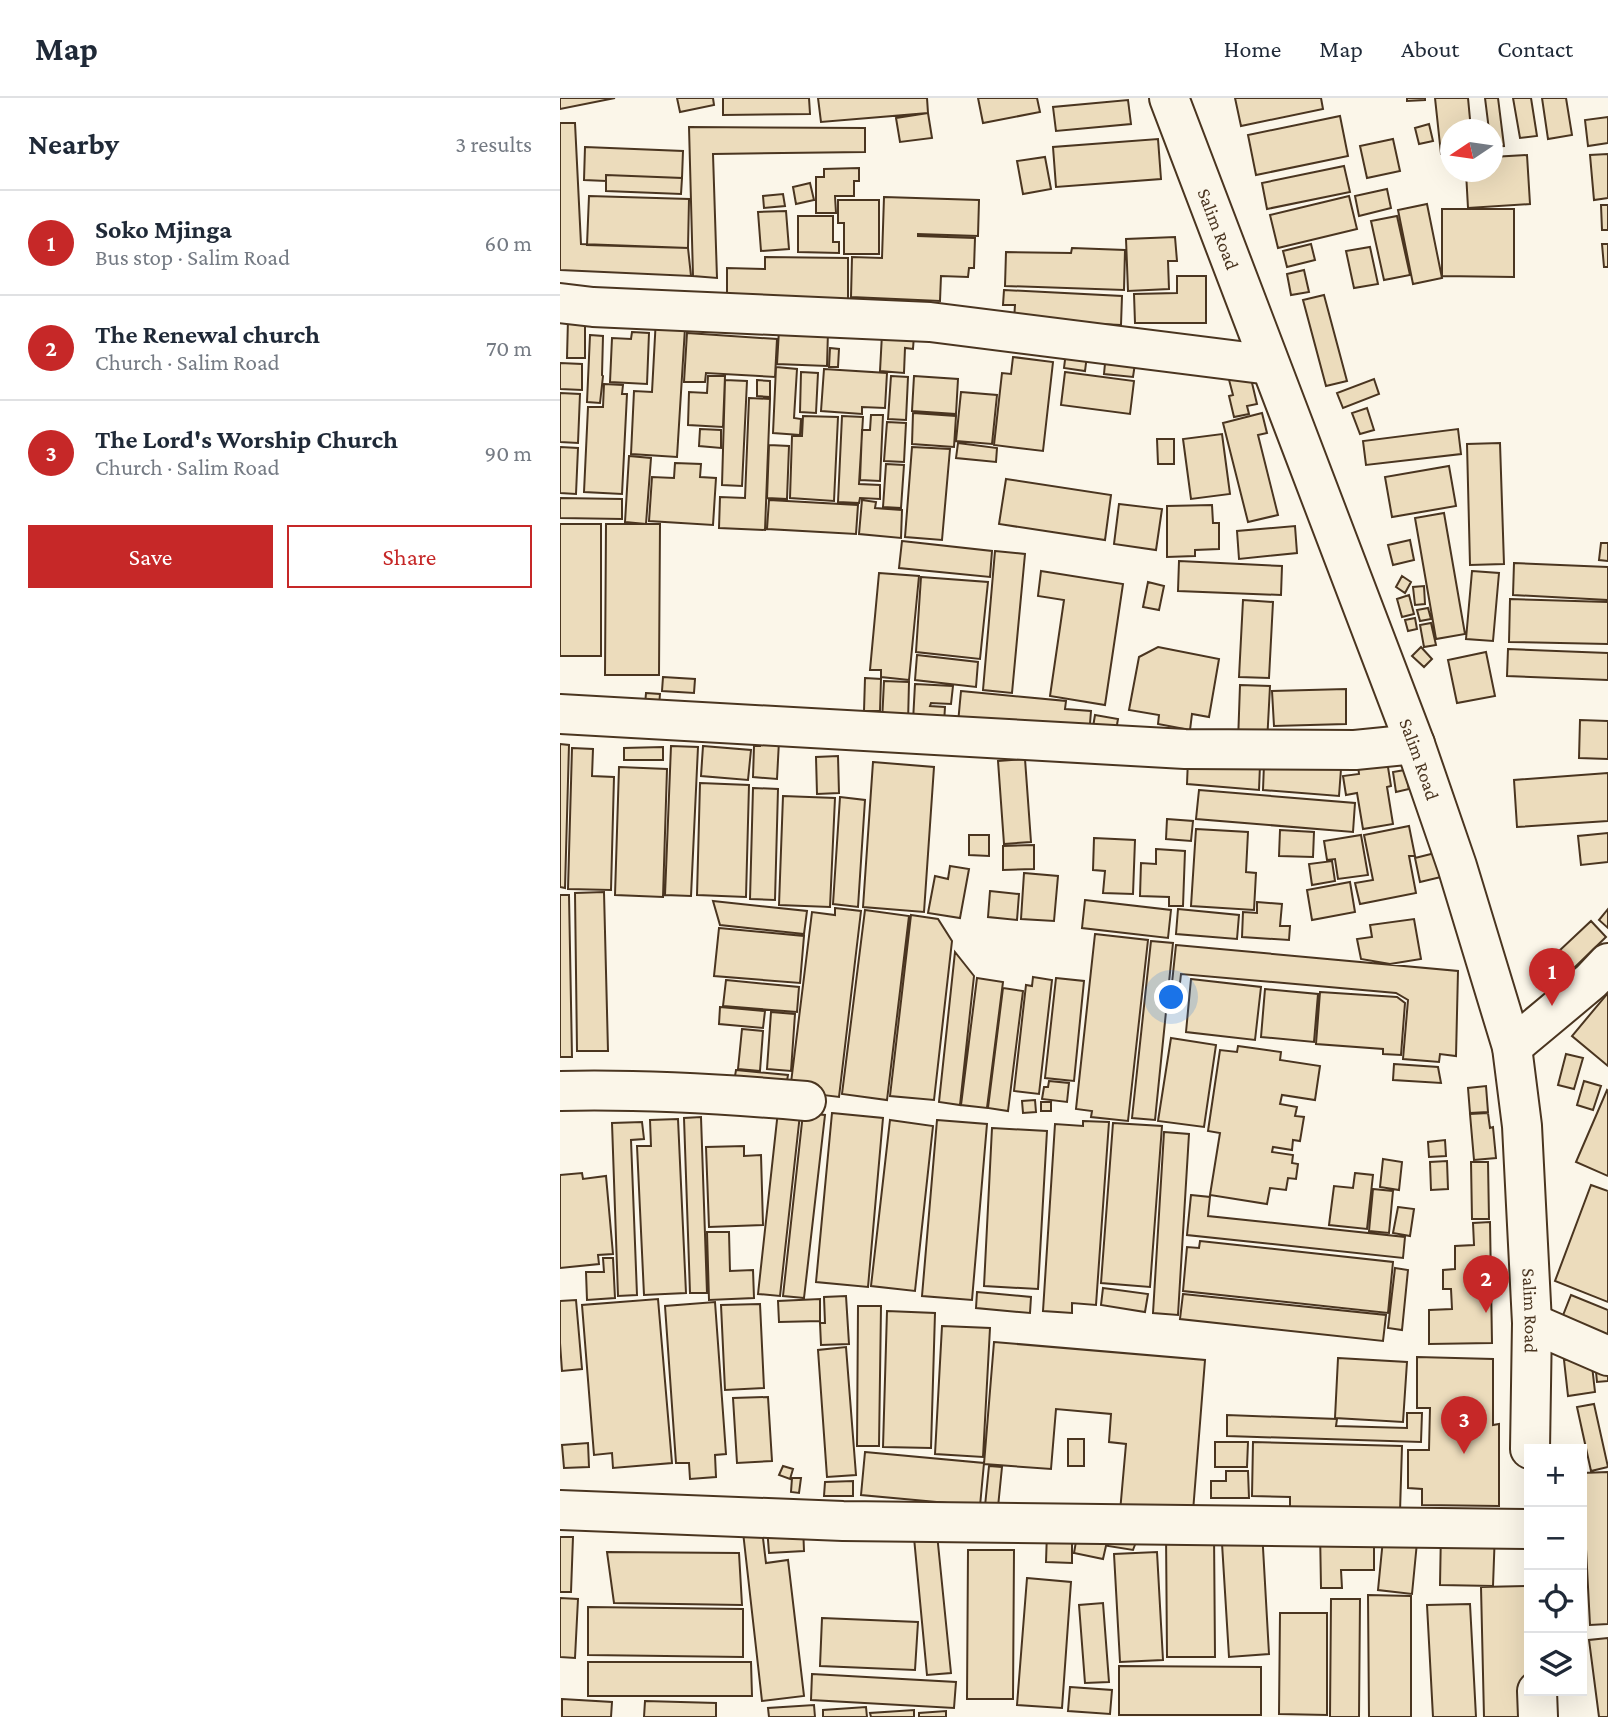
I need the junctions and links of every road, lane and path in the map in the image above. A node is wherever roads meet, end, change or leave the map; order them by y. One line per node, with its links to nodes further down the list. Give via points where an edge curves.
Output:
1 (1169, 98): 3 (street, Salim Road)
2 (560, 303): 3 (street, via 930,322)
3 (1270, 365): 5 (street, Salim Road)
4 (560, 714): 5 (street, via 1185,749 1355,750)
5 (1415, 744): 7 (street, Salim Road)
6 (1608, 963): 7 (street)
7 (1512, 1047): 10 (street, Salim Road, via 1522,1126)
8 (560, 1091): 9 (street, via 708,1093)
9 (806, 1101)
10 (1532, 1323): 11 (street); 12 (street, Salim Road)
11 (1608, 1356)
12 (1530, 1444)
13 (560, 1510): 14 (street, via 843,1521)
14 (1524, 1529)
15 (1537, 1696): 16 (street)
16 (1538, 1717)

